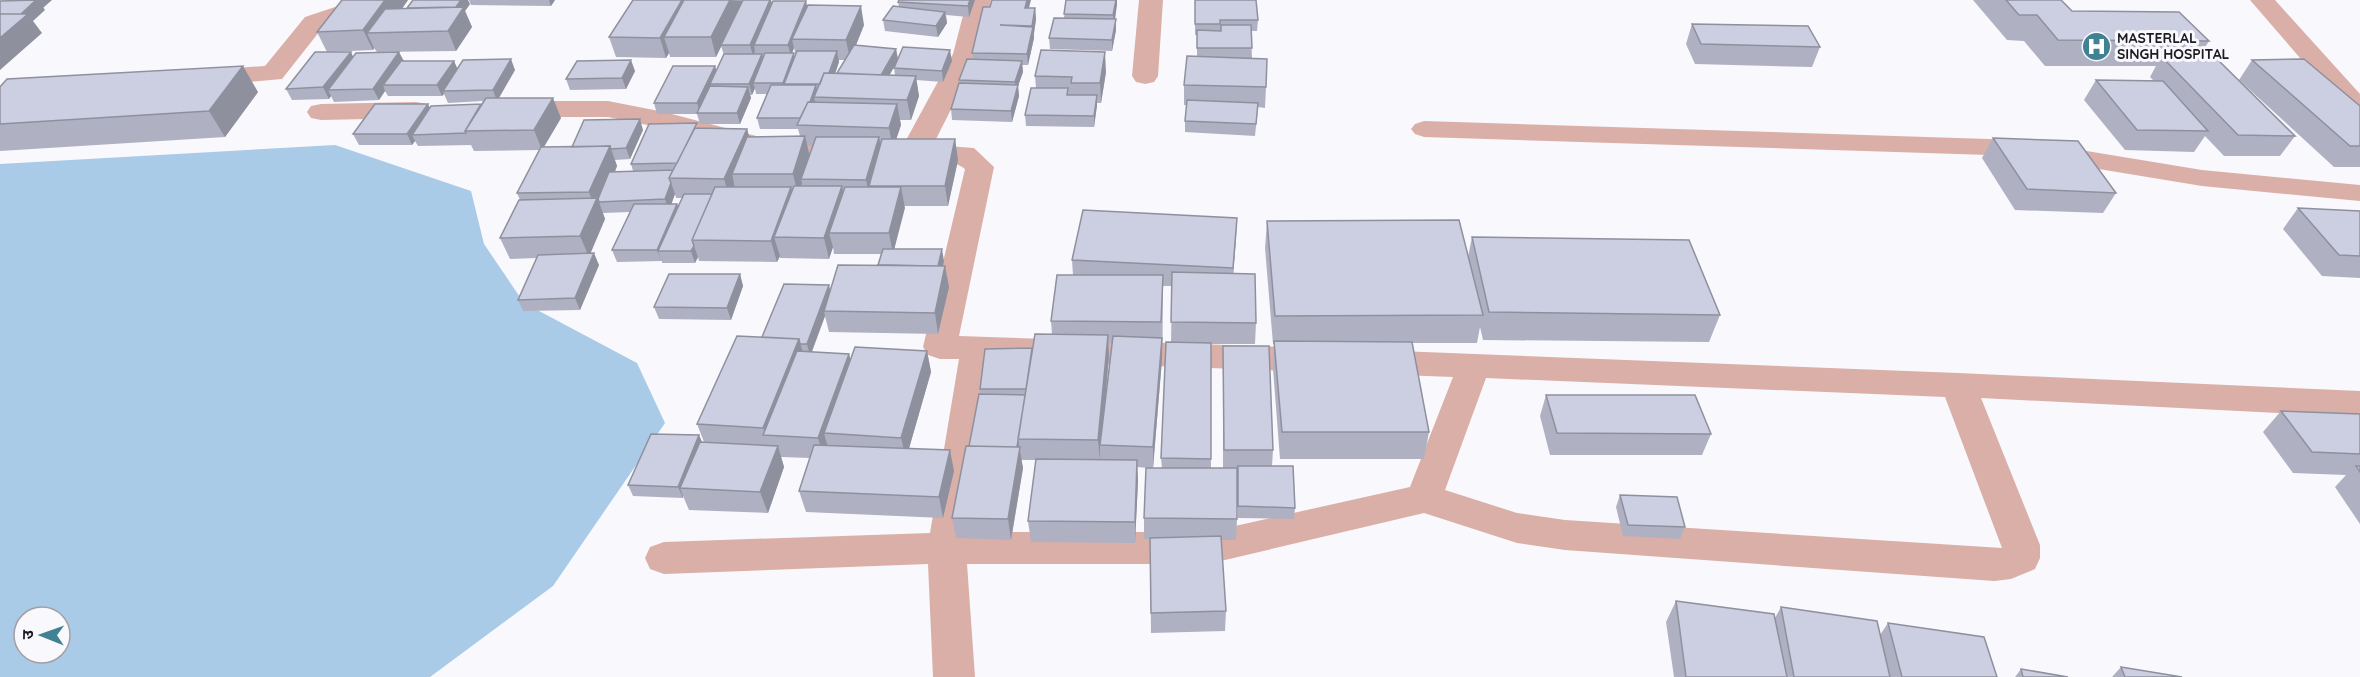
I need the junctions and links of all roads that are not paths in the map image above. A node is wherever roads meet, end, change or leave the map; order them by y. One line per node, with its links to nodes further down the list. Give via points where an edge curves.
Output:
1 (353, 0): 6 (street, via 347,11 314,22 273,73)
2 (978, 0): 12 (street, via 966,54)
3 (1151, 0): 5 (street)
4 (2262, 0): 9 (street)
5 (1145, 76)
6 (178, 79)
7 (436, 110): 10 (street)
8 (482, 110): 12 (street, via 608,109 772,148)
9 (2360, 110)
10 (321, 112)
11 (1424, 129): 13 (lane, via 2020,148 2202,178)
12 (915, 153): 14 (street, via 964,154 980,167 940,347)
13 (2360, 193)
14 (977, 349): 15 (street); 19 (street)
15 (1474, 366): 16 (street); 18 (street)
16 (1958, 385): 17 (street); 18 (street, via 2021,545 2021,558 2011,563 1982,565 1544,532 1517,528)
17 (2360, 404)
18 (1424, 498): 19 (street, via 1208,548)
19 (947, 548): 20 (street); 21 (street)
20 (664, 558)
21 (954, 677)

